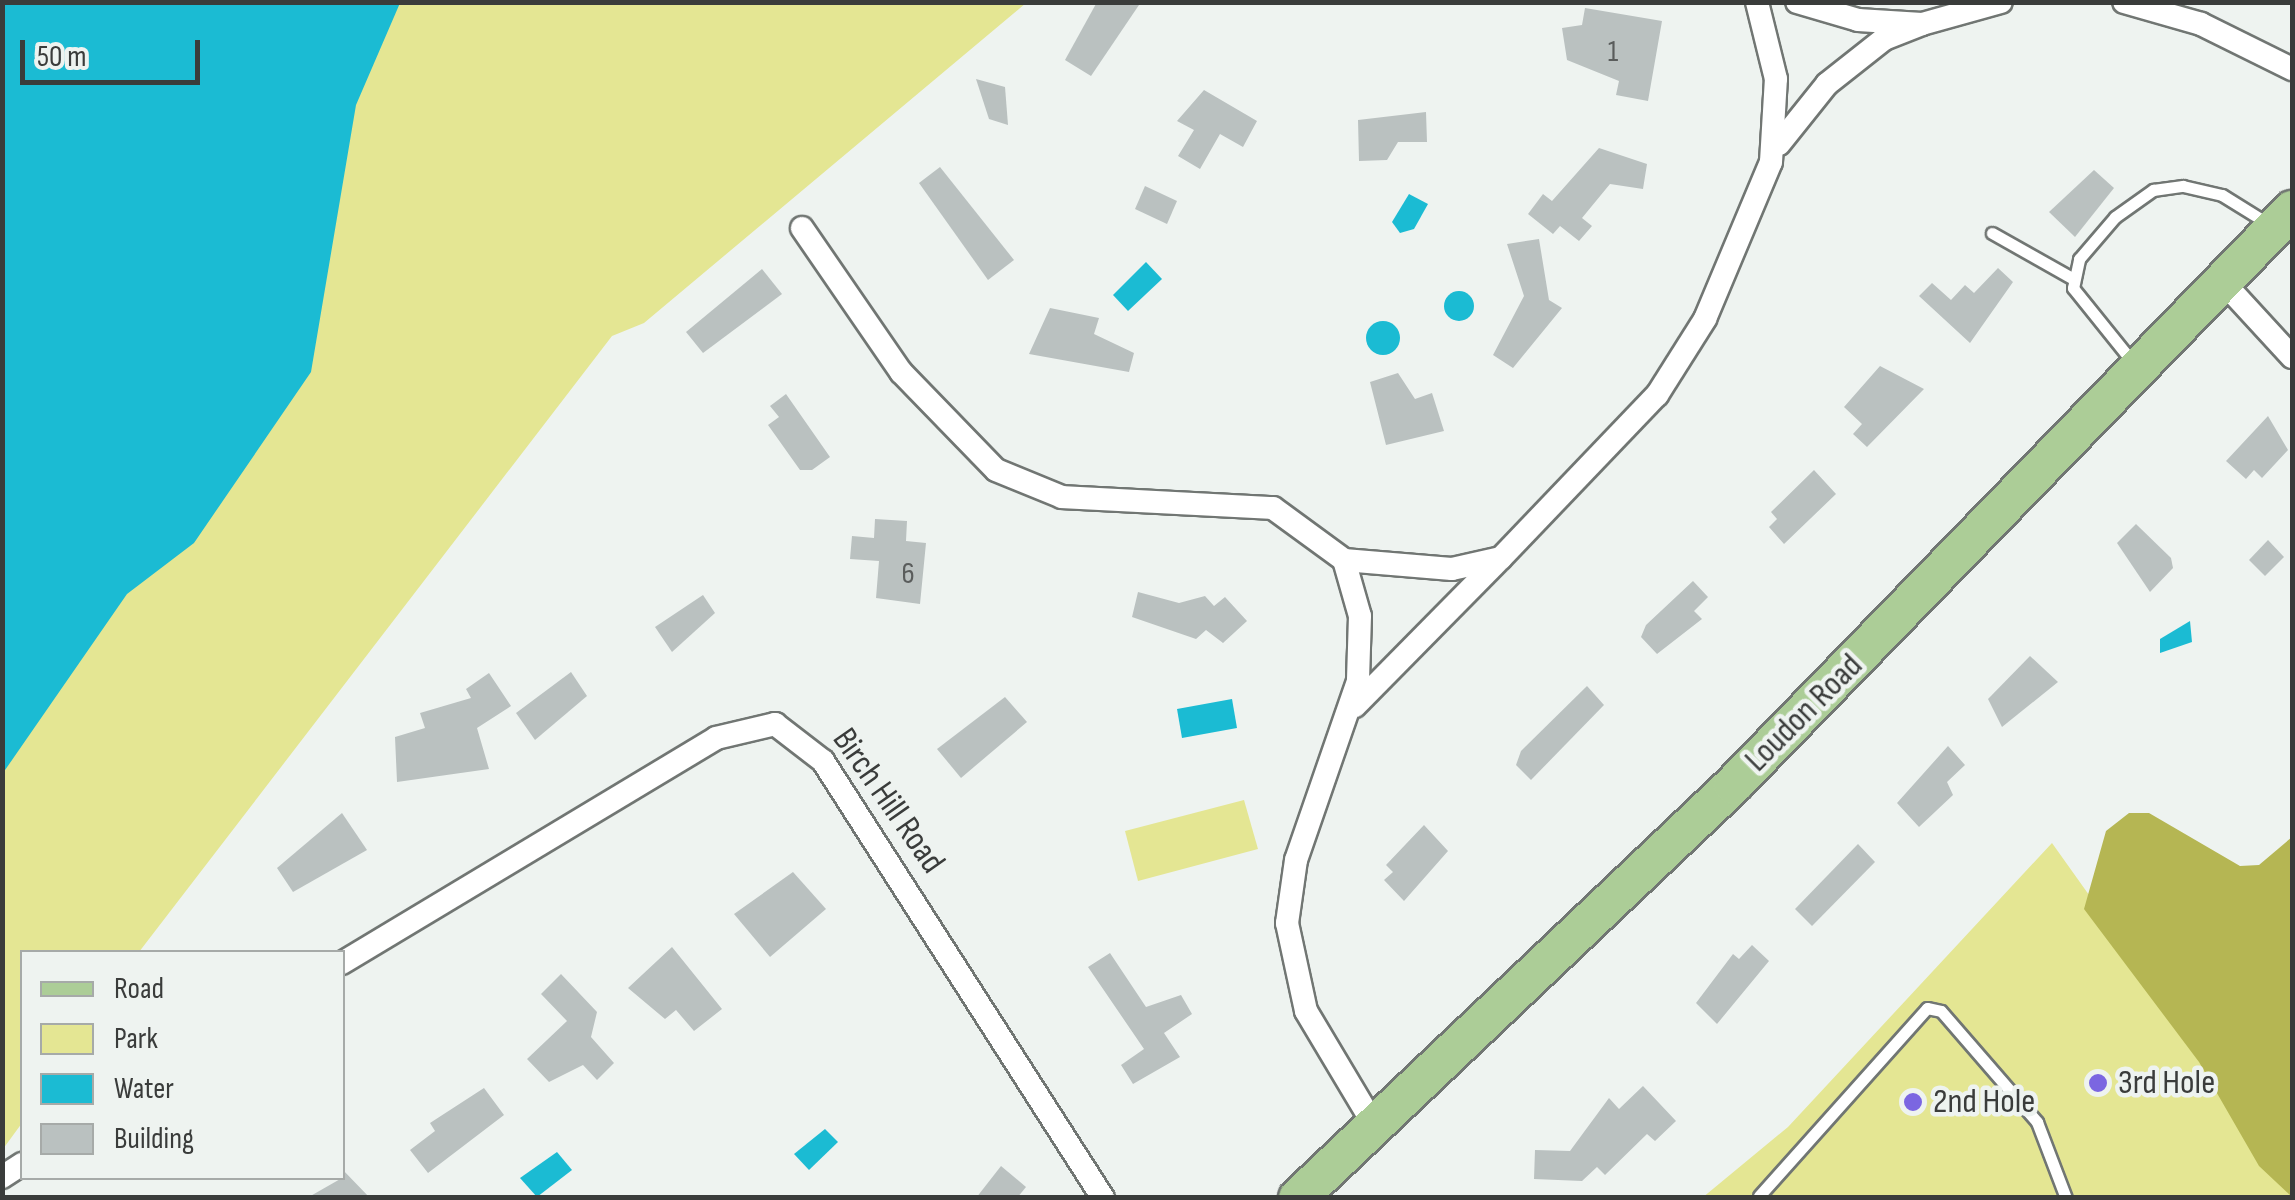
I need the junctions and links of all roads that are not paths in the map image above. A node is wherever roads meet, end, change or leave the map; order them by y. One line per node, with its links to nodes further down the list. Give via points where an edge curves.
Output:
1 (1757, 2): 8 (street, via 1776,79)
2 (1797, 2): 6 (street)
3 (2001, 2): 6 (street)
4 (2124, 2): 5 (street)
5 (2198, 13): 7 (street)
6 (1922, 24): 8 (street, via 1884,39 1819,91)
7 (2292, 69)
8 (1771, 162): 16 (street, via 1670,378 1596,468)
9 (2284, 219): 12 (lane, via 2222,195 2168,186 2116,216); 13 (main road, Loudon Road)
10 (802, 228): 17 (street, via 901,372 996,470 1062,497 1273,508)
11 (1992, 233): 12 (lane)
12 (2072, 278): 15 (lane, via 2082,308)
13 (2222, 282): 14 (street); 15 (main road, Loudon Road)
14 (2292, 358)
15 (2138, 369): 20 (main road, Loudon Road, via 1733,785)
16 (1501, 558): 17 (street, via 1452,568); 18 (street)
17 (1344, 560): 18 (street, via 1362,636)
18 (1350, 713): 20 (street, via 1296,860 1287,938 1317,1038)
19 (345, 961): 22 (street, Birch Hill Road, via 716,738 775,724 823,761)
20 (1374, 1125): 23 (main road, Loudon Road)
21 (1759, 1196): 24 (lane, via 1927,1008 1941,1010 2037,1122)
22 (1104, 1198)
23 (1298, 1198)
24 (2066, 1198)

